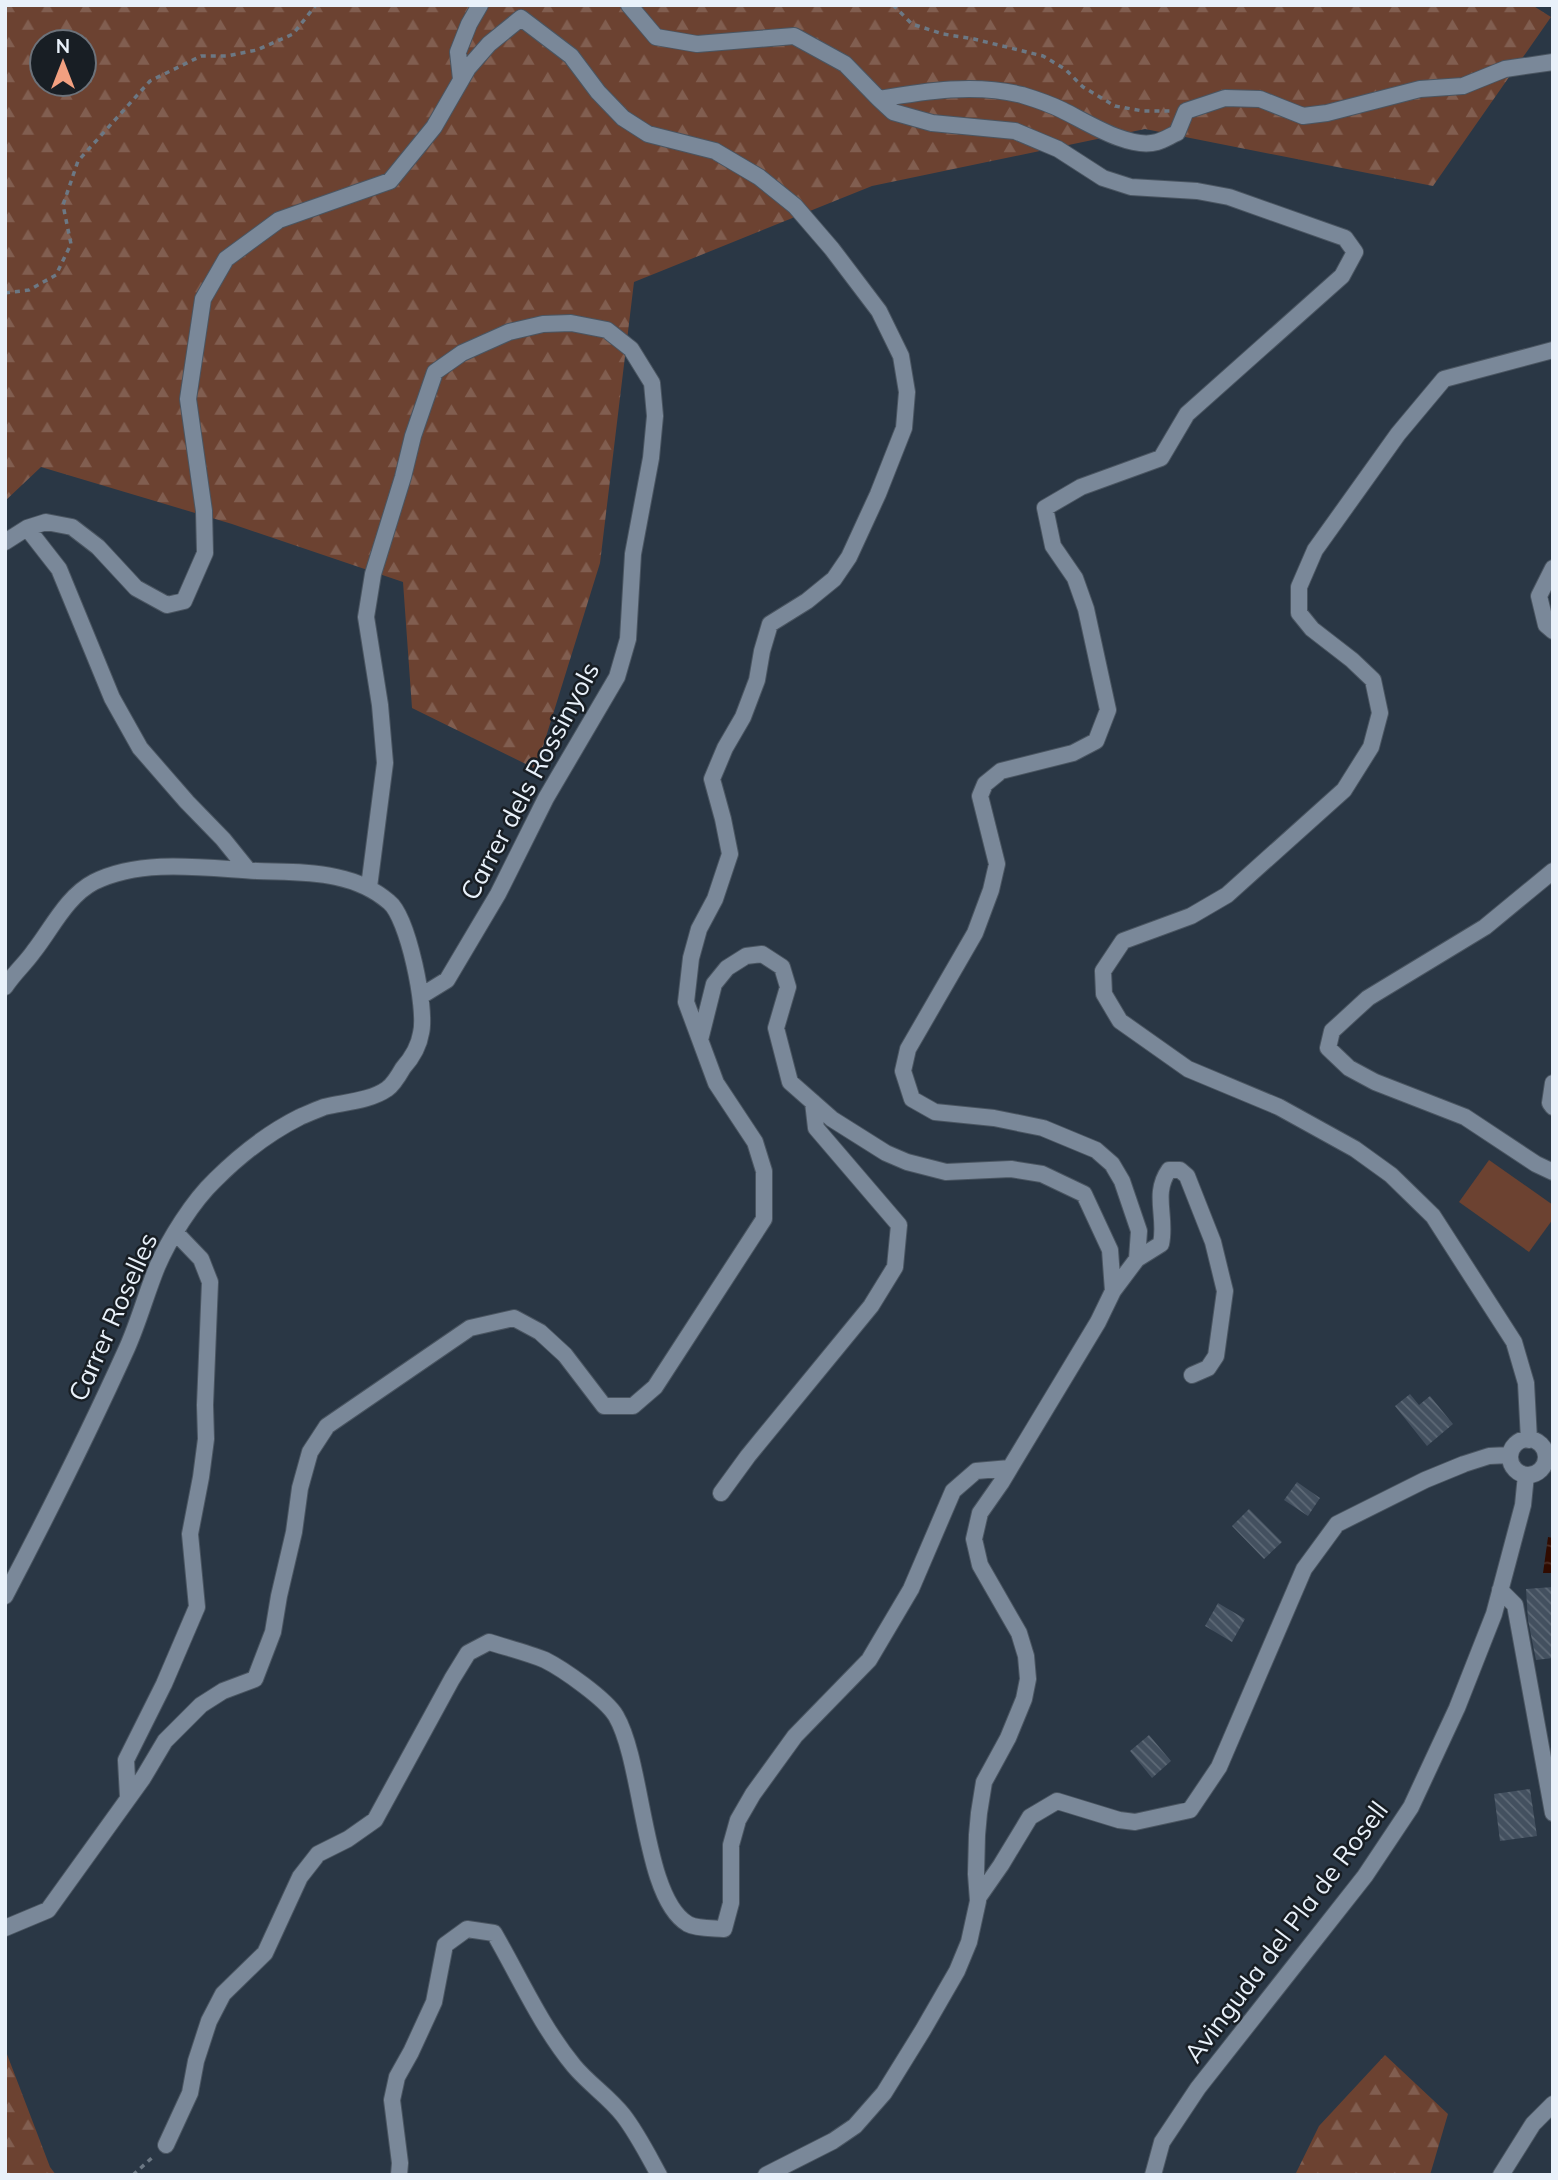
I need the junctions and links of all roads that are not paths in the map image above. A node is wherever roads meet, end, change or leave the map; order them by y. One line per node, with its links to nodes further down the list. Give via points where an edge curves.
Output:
1 (480, 5): 4 (street, via 458,52)
2 (629, 5): 5 (street, via 656,37 697,44 794,36 845,64)
3 (1553, 62): 5 (street, via 1505,69 1463,86 1420,89 1303,116 1260,99 1225,98 1186,111 1177,133 1155,142 1108,133 1061,110 1006,92 947,89)
4 (461, 79): 7 (street, via 434,127 390,181 279,220 226,259 203,299 188,398 205,553 184,601 167,605 136,589 98,547 72,527 46,522); 16 (street, via 489,44 521,18 571,56 623,118 648,134 715,151 796,206 878,311 901,356 907,392 904,428 878,494 834,579 770,624 748,705 712,779 730,854 691,958 686,1002)
5 (879, 99): 22 (street, via 893,112 932,123 1015,131 1131,187 1229,197 1345,238 1355,252 1342,276 1187,414 1161,458 1082,487 1045,508 1053,546 1075,578 1086,610 1108,710 1096,741 1073,754 1002,771 985,784 979,796 997,864 991,890 975,933 908,1049 903,1071 912,1099 935,1112 1031,1125 1096,1150 1122,1181 1139,1231)
6 (1553, 350): 25 (street, via 1444,379 1398,434 1315,550 1299,587 1299,612 1312,629 1373,680 1380,713 1371,747 1344,790 1227,895 1191,916 1123,941 1103,971 1104,994 1120,1021 1142,1038 1188,1069 1279,1107 1355,1149 1391,1175 1433,1216 1514,1342 1527,1383)
7 (27, 528): 8 (street); 11 (street, via 60,569 112,698 140,748)
8 (5, 542)
9 (1553, 568): 10 (street, via 1539,596 1546,625)
10 (1553, 631)
11 (248, 870): 13 (street, Carrer Roselles, via 337,877); 14 (street, Carrer Roselles, via 151,868 111,875 91,884 65,907)
12 (1553, 871): 20 (street, via 1485,927 1368,998 1332,1031 1328,1048 1349,1068 1465,1117)
13 (369, 887): 15 (street, Carrer Roselles, via 393,904 408,940); 15 (street, Carrer dels Rossinyols, via 385,763 366,617 373,574 435,372 462,353 509,332 571,323 607,330 631,349 652,383 655,416 633,554 628,639 617,677 546,798 498,894 447,980)
14 (5, 987)
15 (421, 996): 21 (street, Carrer Roselles, via 422,1033 388,1089 298,1118 244,1152 193,1205)
16 (700, 1042): 18 (street, via 714,984 746,956 762,954 782,967 788,987 776,1028 790,1082); 33 (street, via 716,1083 755,1142 764,1171 764,1219 655,1387 633,1406 604,1406 565,1355 540,1332 514,1318 470,1328 327,1426 310,1452 273,1632 255,1679 201,1705 165,1741)
17 (1553, 1083): 19 (street)
18 (813, 1102): 23 (street, via 832,1119 907,1162 946,1172 1011,1169 1042,1174 1084,1194 1110,1250); 30 (street, via 816,1128 899,1225 895,1267 872,1306)
19 (1553, 1107)
20 (1553, 1172)
21 (176, 1233): 32 (street, Carrer Roselles, via 158,1265 134,1332 84,1441); 33 (street, via 201,1259 211,1282 206,1439 190,1534 197,1606 126,1760)
22 (1137, 1259): 23 (street); 24 (street, via 1161,1244 1160,1182 1169,1170 1180,1170 1187,1176 1213,1242 1225,1290 1216,1356 1208,1368)
23 (1113, 1291): 28 (street)
24 (1192, 1376)
25 (1528, 1440): 26 (street); 27 (street, via 1513,1446)
26 (1549, 1449): 29 (street, via 1539,1471)
27 (1510, 1455): 29 (street, via 1515,1470); 35 (street, via 1464,1464 1337,1524 1304,1569 1219,1767 1190,1811 1135,1822 1057,1801 1030,1818)
28 (1010, 1468): 35 (street, via 981,1513 974,1539 980,1565 1018,1633 1028,1679 1008,1738 984,1782 977,1835); 38 (street, via 976,1471 953,1491 911,1589 869,1660 795,1736 753,1794 731,1845 731,1903 724,1929 690,1926 663,1895 624,1735 606,1704 546,1661 489,1642 468,1653 375,1820 318,1854 300,1877 265,1953 223,1994 209,2021 190,2093)
29 (1526, 1475): 31 (street, Avinguda del Pla de Rosell, via 1523,1505)
30 (721, 1493)
31 (1500, 1590): 34 (street, via 1515,1605); 39 (street, Avinguda del Pla de Rosell, via 1457,1708 1411,1807 1365,1876 1199,2088 1163,2142)
32 (5, 1596)
33 (128, 1797): 36 (street, via 48,1910)
34 (1553, 1813)
35 (978, 1898): 42 (street, via 969,1942 957,1971 884,2093 855,2126)
36 (5, 1928)
37 (1553, 2104): 43 (street, via 1533,2124)
38 (166, 2145)
39 (1151, 2174)
40 (399, 2175): 41 (street, via 392,2100 397,2077 434,2002 445,1945 467,1929 494,1933 539,2016 574,2066 624,2116)
41 (660, 2175)
42 (766, 2175)
43 (1501, 2175)

